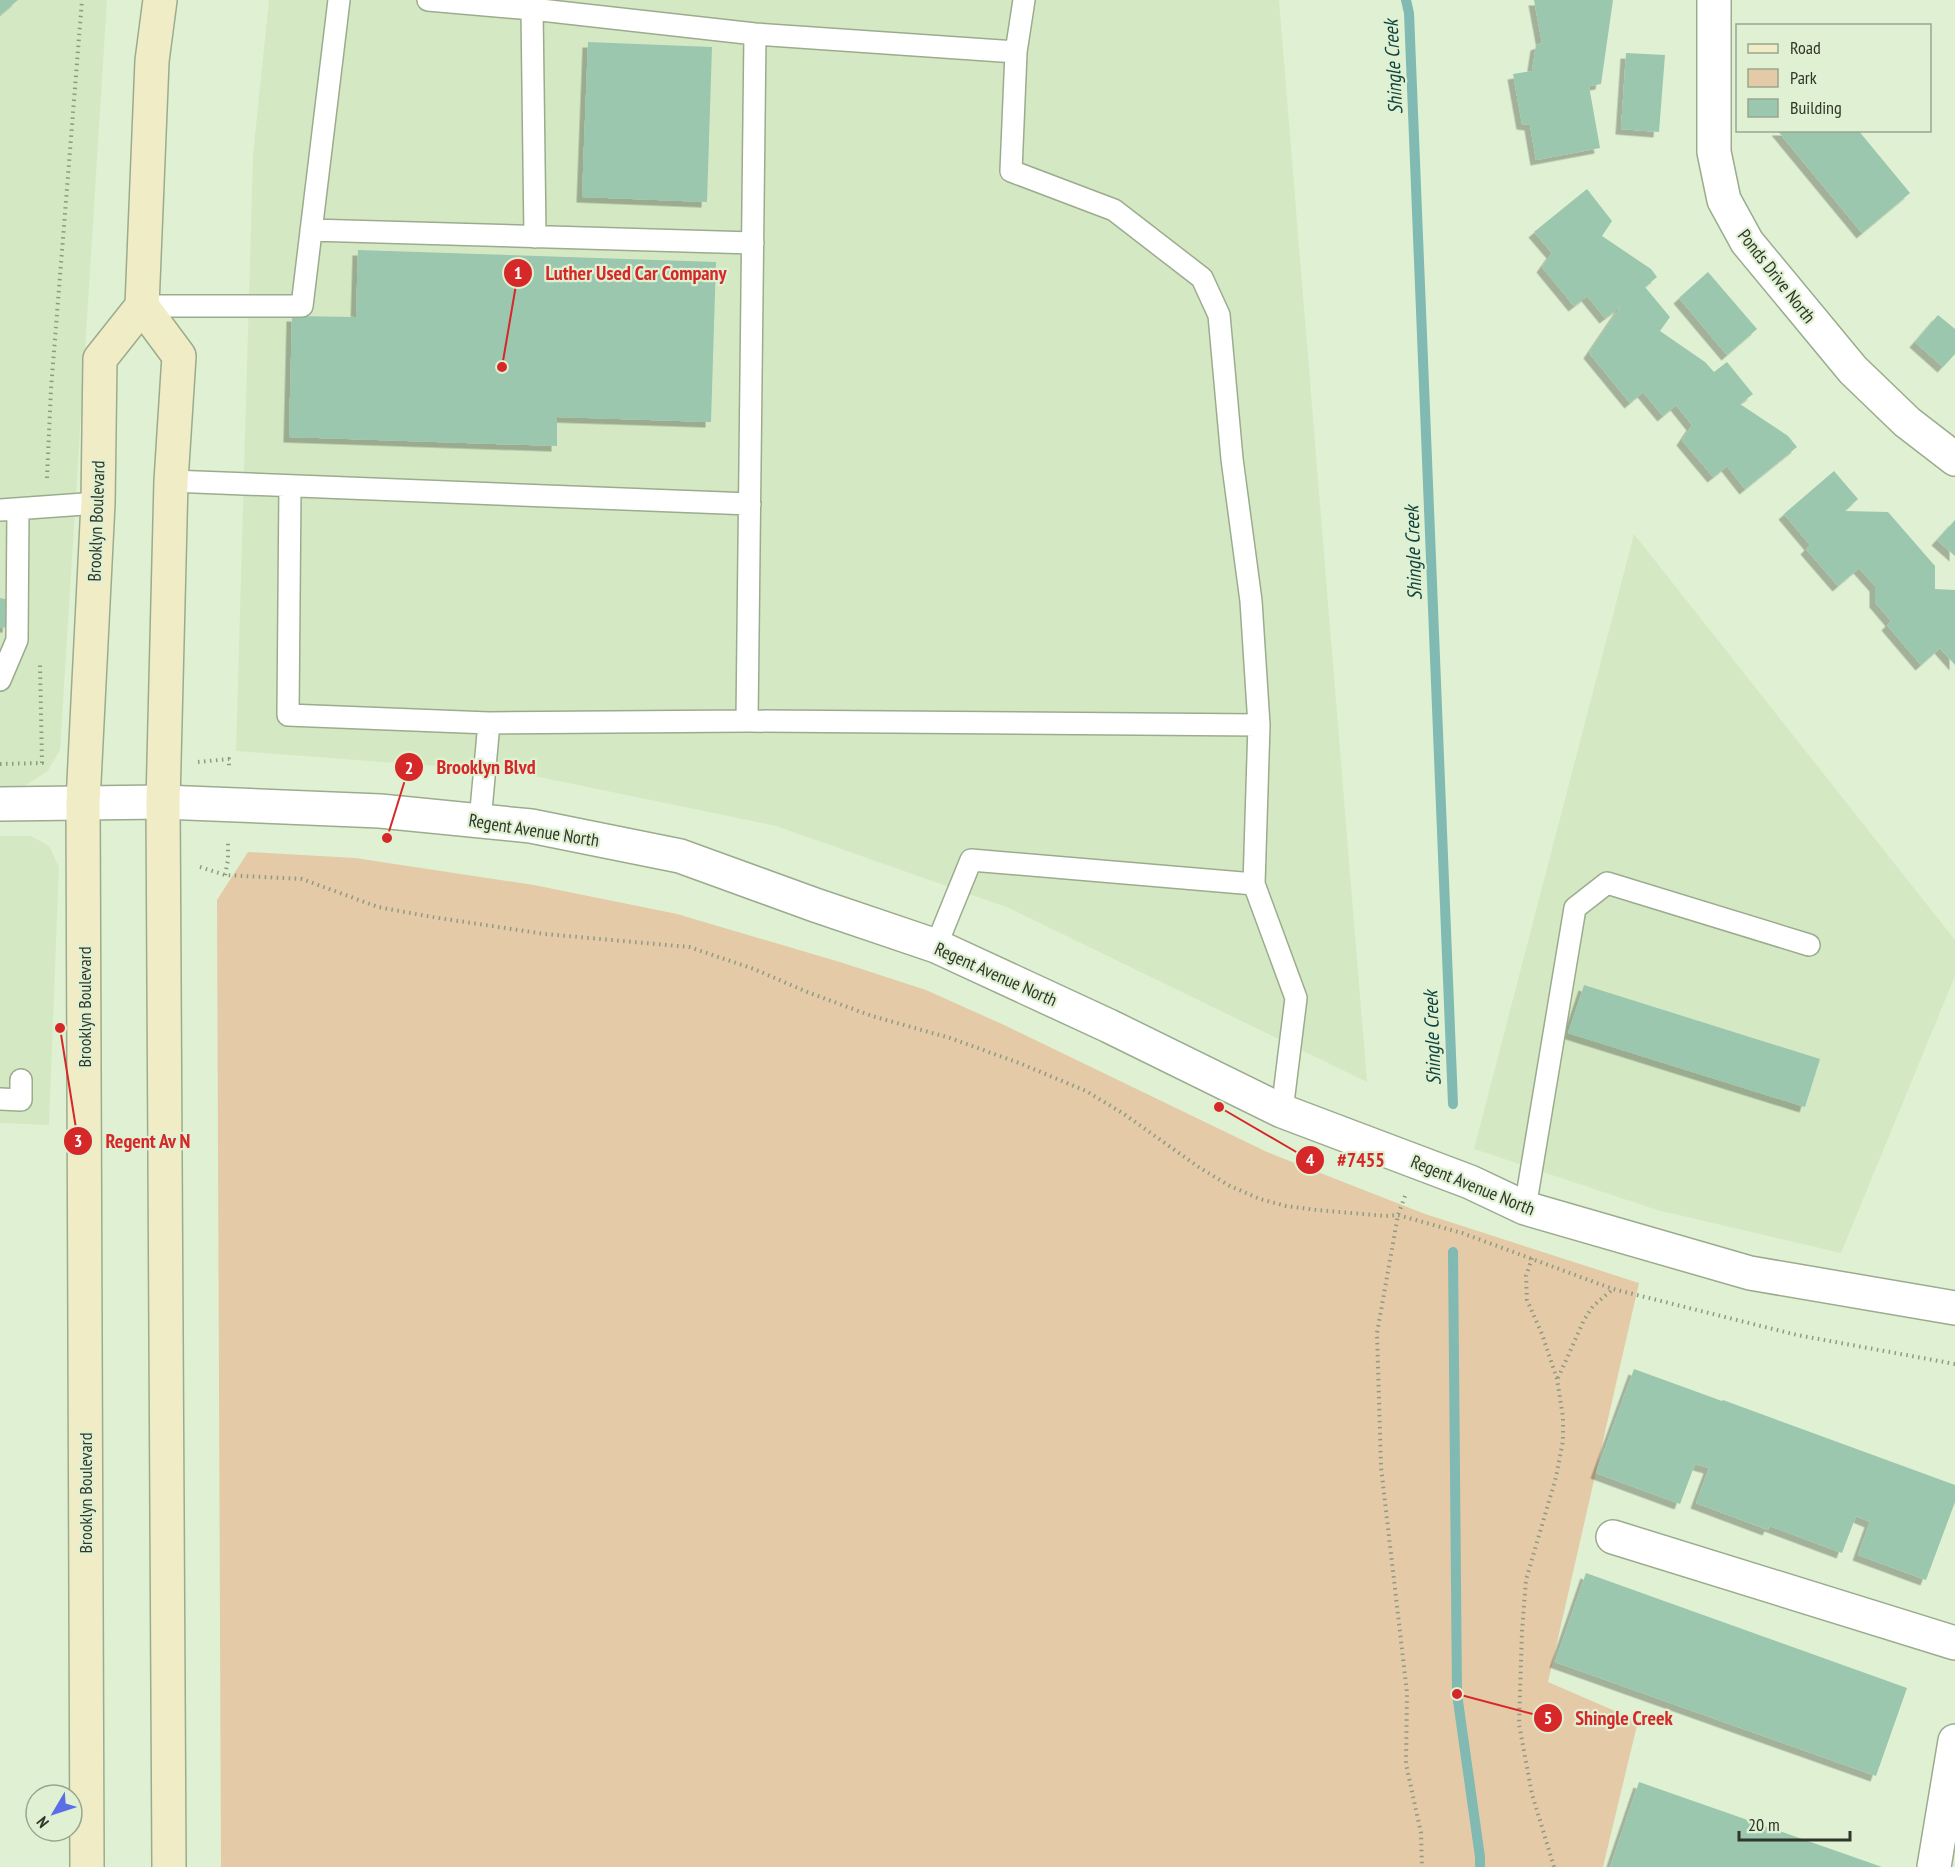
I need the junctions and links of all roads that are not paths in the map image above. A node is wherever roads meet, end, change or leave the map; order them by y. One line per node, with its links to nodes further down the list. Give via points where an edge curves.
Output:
1 (160, 0): 12 (main road, via 152,61)
2 (339, 0): 9 (lane)
3 (429, 0): 6 (lane)
4 (1024, 0): 8 (lane)
5 (1714, 0): 13 (street, Ponds Drive North, via 1714,152 1724,200 1746,242 1854,370 1907,422)
6 (532, 9): 7 (lane); 10 (lane)
7 (755, 34): 8 (lane); 11 (lane)
8 (1016, 52): 22 (lane, via 1011,171 1114,210 1202,278 1219,315 1232,459 1251,601)
9 (311, 230): 10 (lane); 12 (lane, via 302,306)
10 (535, 237): 11 (lane)
11 (753, 243): 17 (lane)
12 (142, 306): 14 (main road, via 179,356); 16 (main road, Brooklyn Boulevard, via 99,359)
13 (1955, 459)
14 (171, 481): 15 (lane); 24 (main road)
15 (290, 486): 17 (lane); 21 (lane, via 288,716)
16 (98, 503): 18 (lane); 23 (main road, Brooklyn Boulevard)
17 (750, 504): 20 (lane)
18 (9, 509): 19 (lane, via 17,640)
19 (0, 680)
20 (747, 721): 21 (lane); 22 (lane)
21 (489, 723): 26 (lane)
22 (1259, 724): 27 (lane)
23 (83, 802): 24 (street, Regent Avenue North); 25 (street, Regent Avenue North); 38 (main road, Brooklyn Boulevard)
24 (162, 802): 26 (street, Regent Avenue North, via 380,811); 39 (main road)
25 (0, 804)
26 (480, 821): 29 (street, Regent Avenue North, via 531,826 680,856)
27 (1254, 884): 29 (lane, via 971,860); 32 (lane, via 1296,998)
28 (1809, 945): 33 (lane, via 1607,884 1575,909)
29 (936, 946): 32 (street, Regent Avenue North)
30 (21, 1080): 31 (lane, via 21,1100)
31 (0, 1100)
32 (1281, 1111): 33 (street, Regent Avenue North, via 1470,1182)
33 (1525, 1208): 34 (street, Regent Avenue North, via 1750,1273)
34 (1955, 1308)
35 (1613, 1537): 36 (street)
36 (1955, 1642)
37 (1955, 1742): 40 (street)
38 (87, 1867)
39 (169, 1867)
40 (1934, 1867)

